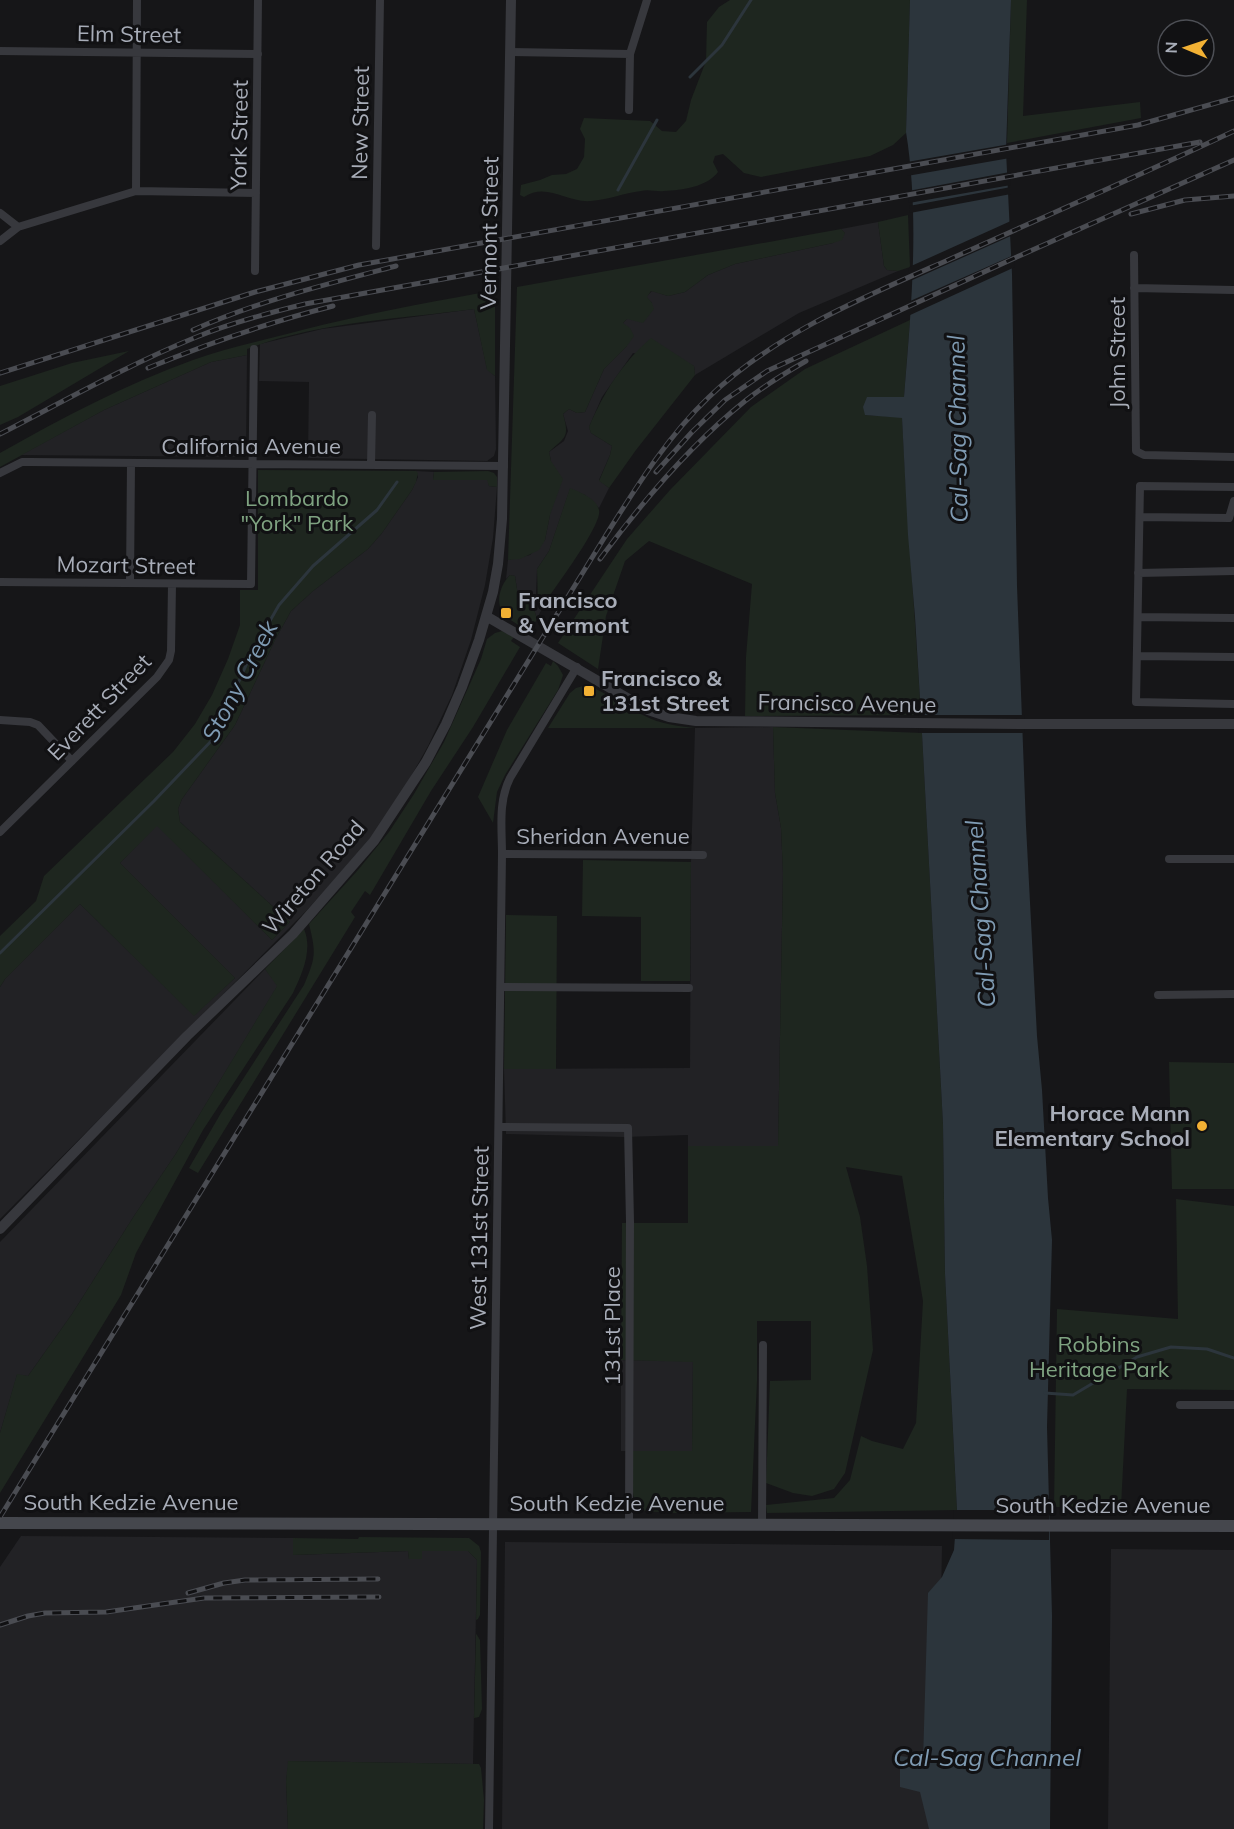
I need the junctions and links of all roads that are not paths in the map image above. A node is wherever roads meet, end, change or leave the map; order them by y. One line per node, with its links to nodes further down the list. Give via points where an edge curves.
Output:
1 (137, 0): 7 (street)
2 (258, 0): 9 (street, York Street)
3 (380, 0): 17 (street, New Street)
4 (511, 0): 8 (street, Vermont Street)
5 (647, 0): 10 (street)
6 (0, 51): 7 (street, Elm Street)
7 (137, 52): 9 (street, Elm Street); 12 (street)
8 (511, 52): 10 (street); 28 (street, Vermont Street)
9 (258, 54): 13 (street, York Street)
10 (630, 54): 11 (street)
11 (629, 110)
12 (136, 191): 13 (street); 15 (street)
13 (256, 193): 19 (street, York Street)
14 (0, 213): 15 (street)
15 (18, 227): 16 (street)
16 (0, 241)
17 (376, 246)
18 (1134, 255): 20 (street, John Street)
19 (255, 271)
20 (1134, 288): 21 (street); 24 (street, John Street, via 1136,451 1144,455)
21 (1234, 290)
22 (254, 350): 26 (street)
23 (372, 415): 27 (street)
24 (1234, 457)
25 (131, 463): 26 (street, California Avenue); 29 (street, California Avenue, via 22,462); 36 (street)
26 (252, 463): 27 (street, California Avenue); 37 (street, Mozart Street, via 251,584)
27 (371, 465): 28 (street, California Avenue)
28 (504, 466): 38 (street, Wireton Road, via 499,553)
29 (0, 473)
30 (1234, 487): 32 (street, via 1140,486)
31 (1234, 501): 32 (street, via 1229,518)
32 (1140, 517): 34 (street)
33 (1234, 571): 34 (street)
34 (1138, 573): 39 (street)
35 (0, 582): 36 (street, Mozart Street)
36 (130, 584): 37 (street, Mozart Street)
37 (172, 584): 47 (street, Everett Street, via 171,651 164,668)
38 (486, 616): 43 (street, Francisco Avenue); 58 (street, Wireton Road, via 446,724 374,841 293,934 187,1036)
39 (1138, 617): 40 (street); 41 (street)
40 (1234, 618)
41 (1137, 656): 42 (street); 44 (street, via 1137,702)
42 (1234, 657)
43 (577, 667): 46 (street, Francisco Avenue, via 648,710 696,721); 49 (street, West 131st Street, via 505,789)
44 (1234, 704)
45 (0, 720): 47 (street, via 38,725)
46 (1234, 724)
47 (72, 761): 48 (street, Everett Street)
48 (0, 832)
49 (502, 854): 50 (street, Sheridan Avenue); 53 (street, West 131st Street)
50 (703, 855)
51 (1169, 859): 52 (street)
52 (1234, 859)
53 (501, 987): 54 (street); 57 (street, West 131st Street)
54 (688, 988)
55 (1234, 994): 56 (street)
56 (1158, 995)
57 (499, 1127): 63 (street, West 131st Street); 64 (street, 131st Place, via 628,1128)
58 (0, 1229)
59 (763, 1345): 65 (street)
60 (1179, 1405): 61 (street)
61 (1234, 1405)
62 (0, 1523): 63 (main road, South Kedzie Avenue)
63 (493, 1523): 64 (main road, South Kedzie Avenue); 67 (street, West 131st Street)
64 (628, 1524): 65 (main road, South Kedzie Avenue)
65 (762, 1525): 66 (main road, South Kedzie Avenue)
66 (1234, 1526)
67 (489, 1829)

